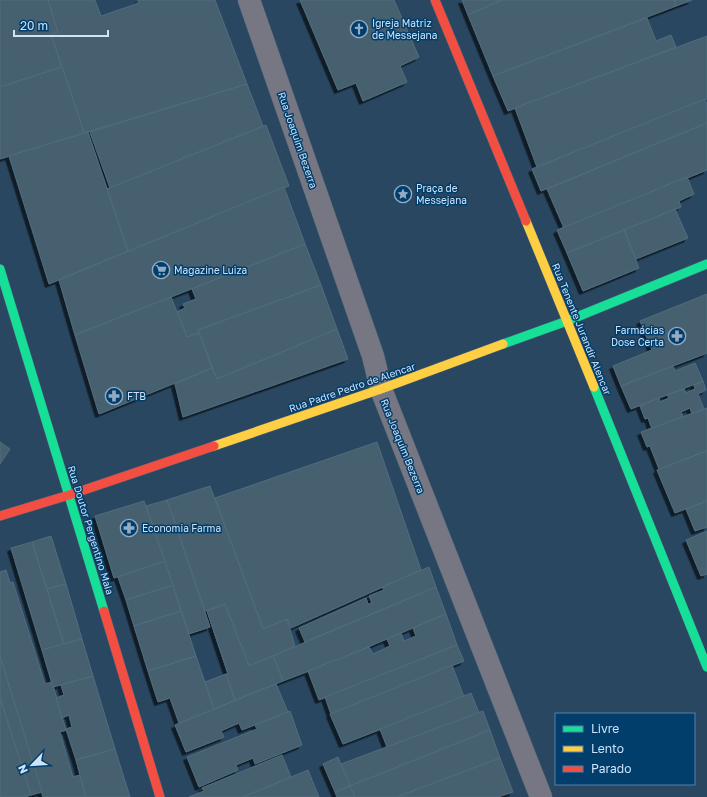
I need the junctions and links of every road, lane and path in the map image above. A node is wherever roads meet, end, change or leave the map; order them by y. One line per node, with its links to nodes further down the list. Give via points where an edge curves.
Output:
1 (249, 0): 6 (street, Rua Joaquim Bezerra, via 373,356)
2 (435, 0): 5 (main road, Rua Tenente Jurandir Alencar)
3 (707, 264): 5 (main road, Rua Padre Pedro de Alencar)
4 (0, 269): 7 (main road, Rua Doutor Pergentino Maia)
5 (567, 321): 6 (main road, Rua Padre Pedro de Alencar); 9 (main road, Rua Tenente Jurandir Alencar)
6 (380, 389): 7 (main road, Rua Padre Pedro de Alencar); 11 (street, Rua Joaquim Bezerra)
7 (69, 495): 8 (main road, Rua Padre Pedro de Alencar); 10 (main road, Rua Doutor Pergentino Maia)
8 (0, 516)
9 (707, 667)
10 (160, 797)
11 (541, 797)

